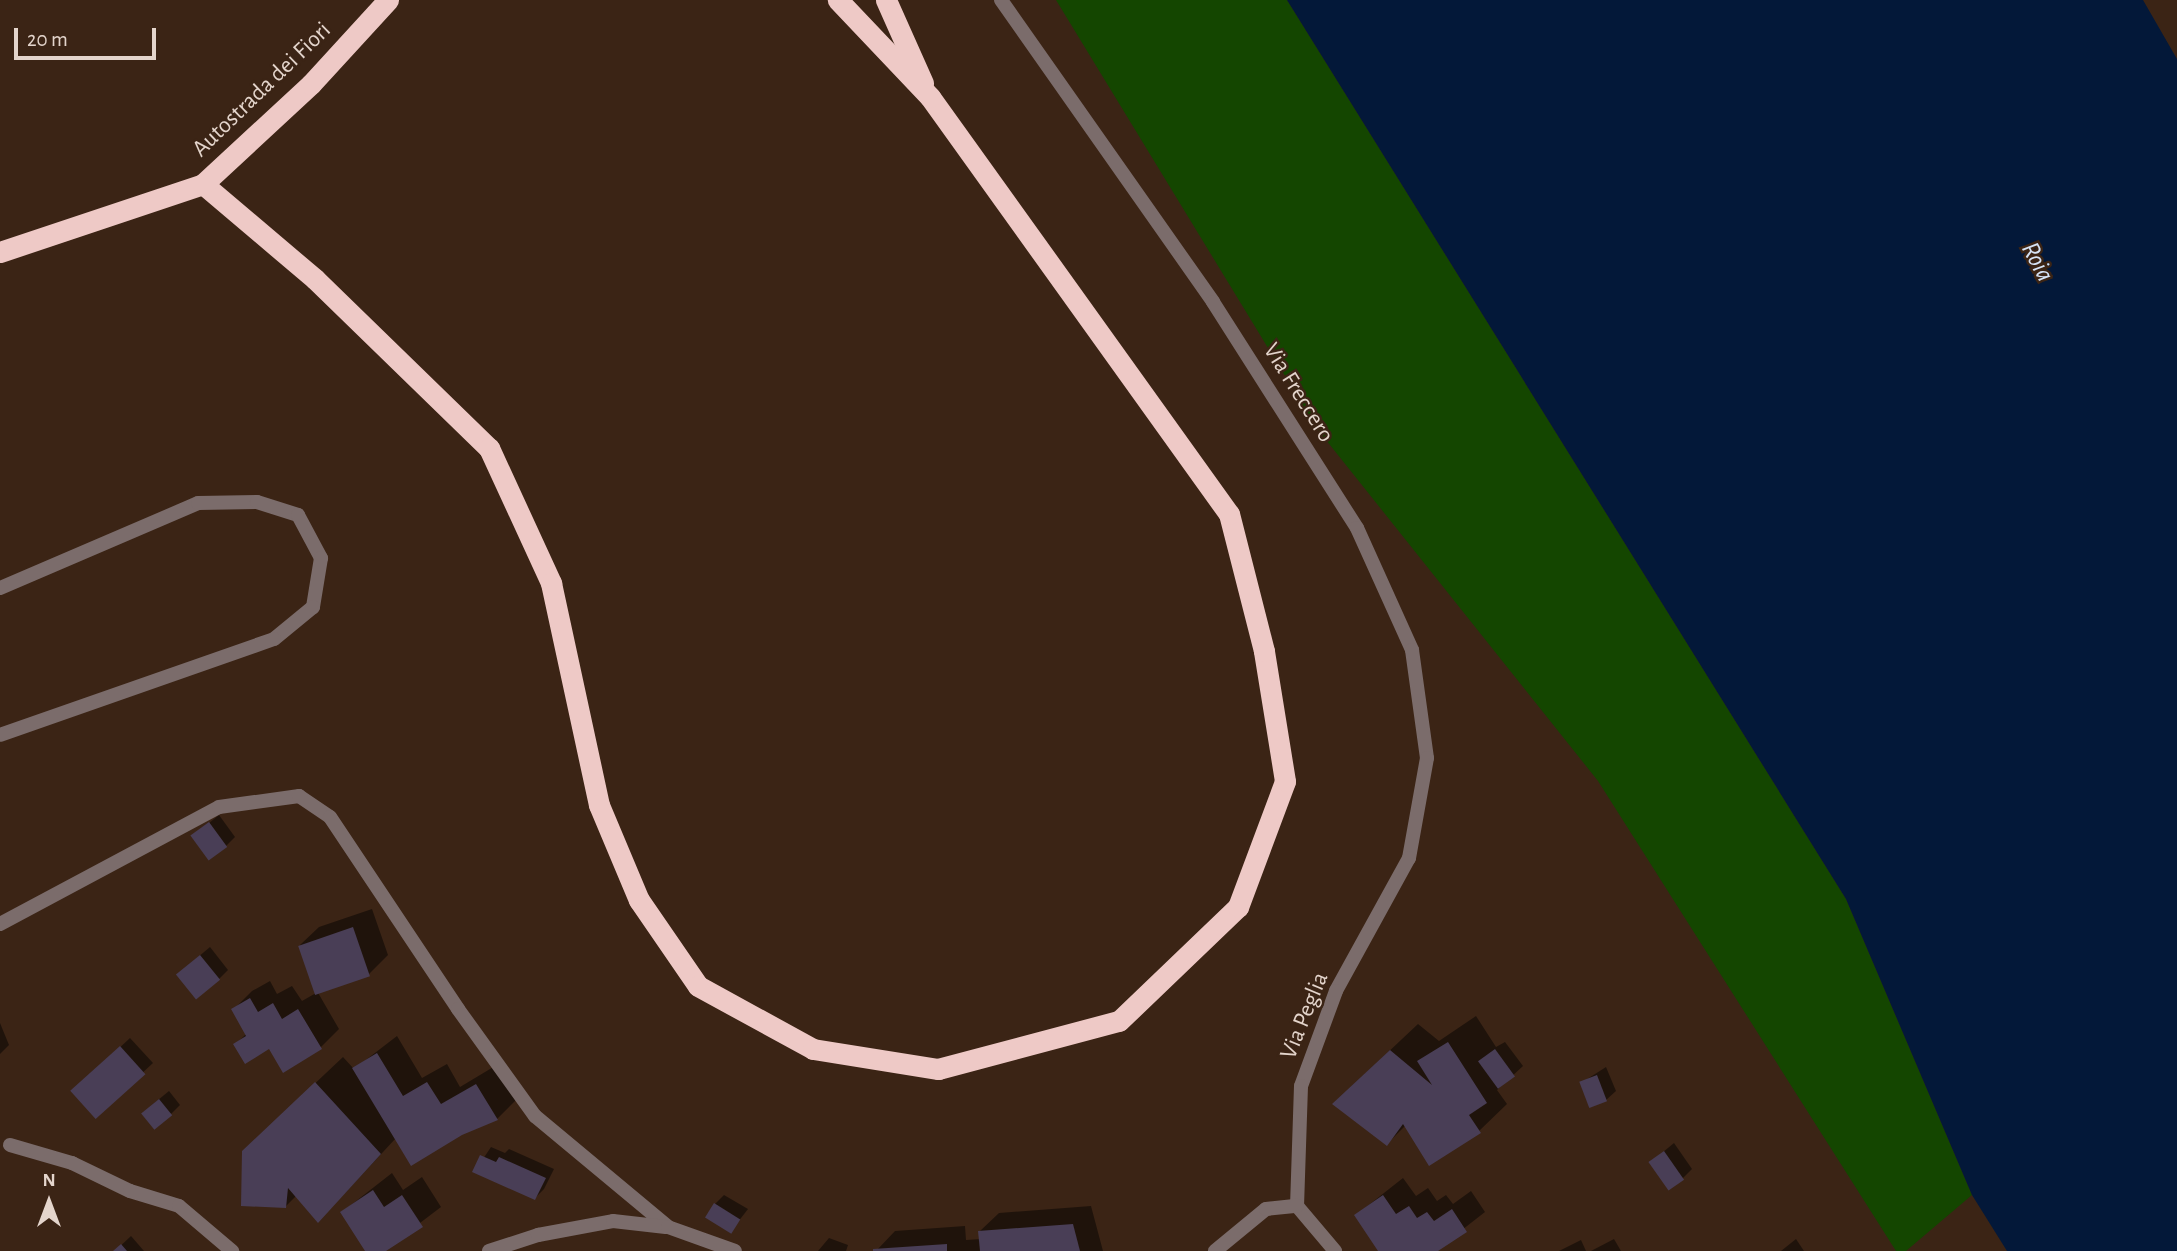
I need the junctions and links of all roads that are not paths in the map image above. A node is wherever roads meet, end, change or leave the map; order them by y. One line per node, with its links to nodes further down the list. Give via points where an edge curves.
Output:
1 (388, 0): 6 (highway, Autostrada dei Fiori, via 311,84)
2 (838, 0): 5 (highway)
3 (886, 0): 5 (highway)
4 (1001, 0): 10 (street, Via Freccero, via 1213,302 1357,528 1412,650 1427,758)
5 (930, 97): 6 (highway, via 1228,514 1264,651 1285,781 1238,907 1119,1021 938,1069 813,1049 698,986 639,900 599,805 551,583 489,448 315,279)
6 (203, 184): 7 (highway, Autostrada dei Fiori)
7 (5, 255)
8 (0, 587): 9 (street, via 198,503 257,502 298,515 321,558 313,607 274,639)
9 (0, 735)
10 (1409, 859): 13 (street, Via Peglia, via 1336,991 1301,1086)
11 (0, 924): 14 (street, via 219,807 299,796 330,817 535,1116)
12 (10, 1145): 15 (street, via 72,1163 130,1191 179,1206)
13 (1297, 1206): 18 (street, via 1266,1209); 19 (street)
14 (667, 1227): 16 (street, via 613,1221 538,1235); 17 (street)
15 (232, 1251)
16 (489, 1251)
17 (736, 1251)
18 (1215, 1251)
19 (1335, 1251)

